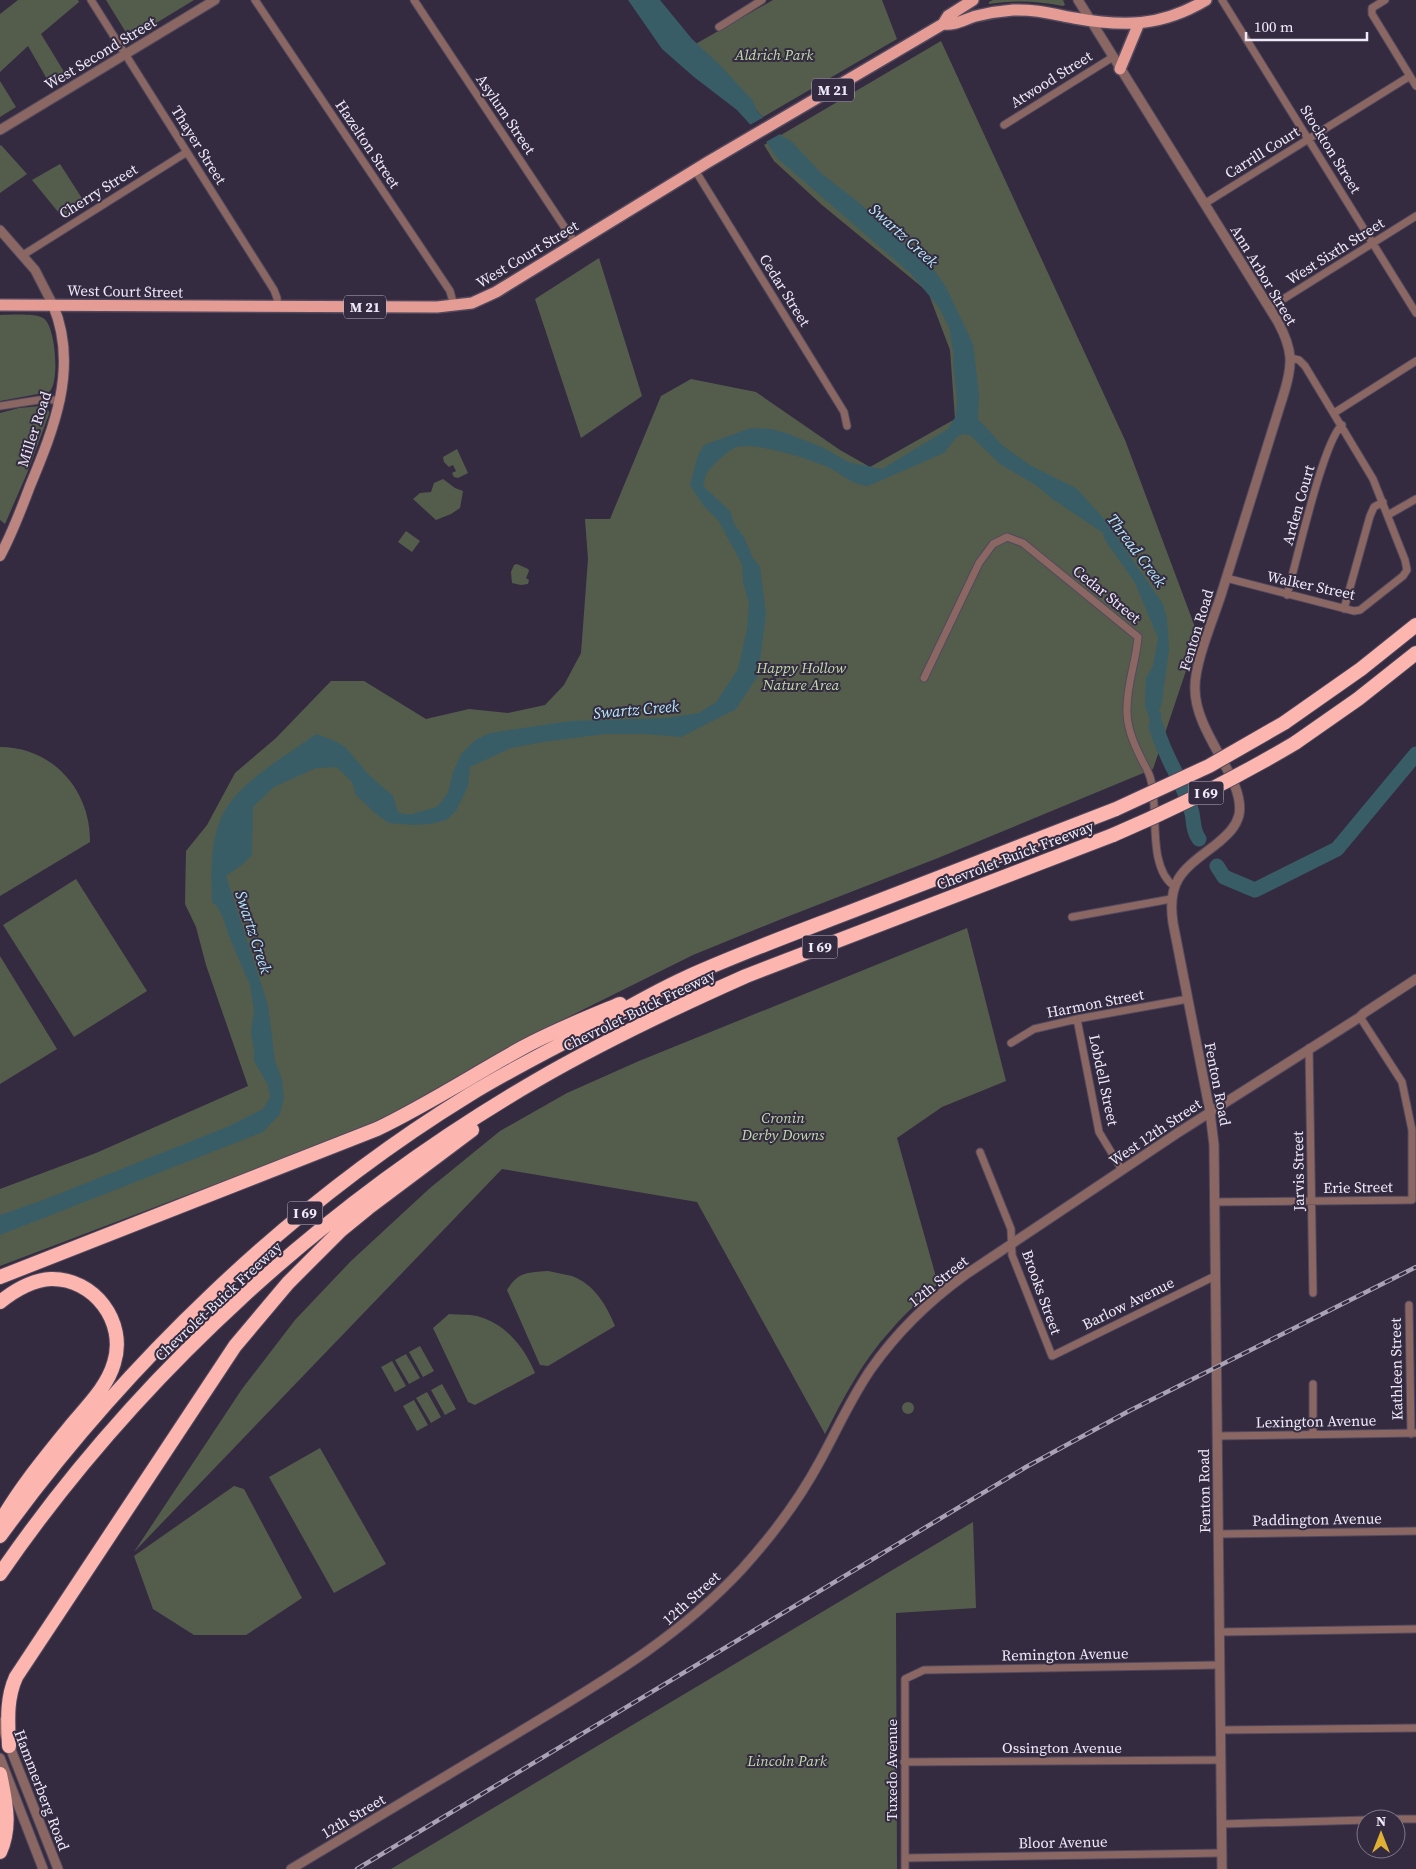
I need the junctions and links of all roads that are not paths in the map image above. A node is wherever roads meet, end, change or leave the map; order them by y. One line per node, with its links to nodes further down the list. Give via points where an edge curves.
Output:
1 (91, 0): 15 (street, Thayer Street)
2 (215, 0): 15 (street, West Second Street)
3 (255, 0): 33 (street, Hazelton Street, via 450,291)
4 (414, 0): 28 (street, Asylum Street)
5 (762, 0): 14 (street)
6 (973, 0): 12 (main road, West Court Street / M 21, via 948,16)
7 (1078, 0): 11 (street, Ann Arbor Street)
8 (1206, 0): 13 (main road, M 21, via 1175,16)
9 (1222, 0): 22 (street, Stockton Street)
10 (1385, 0): 18 (street, via 1371,12)
11 (1090, 21): 12 (main road, M 21, via 1014,10); 13 (main road, M 21); 16 (street, Ann Arbor Street)
12 (943, 24): 24 (main road, West Court Street / M 21)
13 (1139, 24): 17 (main road)
14 (719, 27)
15 (126, 54): 21 (street, West Second Street); 23 (street, Thayer Street)
16 (1113, 57): 17 (street, Ann Arbor Street); 20 (street, Atwood Street)
17 (1120, 69): 25 (street, Ann Arbor Street)
18 (1410, 76): 19 (street); 22 (street, Carrill Court)
19 (1416, 86)
20 (1004, 125)
21 (0, 130)
22 (1309, 139): 25 (street, Carrill Court); 29 (street, Stockton Street)
23 (187, 152): 30 (street, Cherry Street); 34 (street, Thayer Street, via 274,290)
24 (695, 170): 28 (main road, West Court Street / M 21); 43 (street, Cedar Street, via 844,412)
25 (1204, 204): 35 (street, Ann Arbor Street)
26 (1416, 216): 29 (street, West Sixth Street)
27 (0, 230): 30 (street)
28 (575, 243): 33 (main road, West Court Street / M 21, via 492,294 472,303)
29 (1373, 243): 35 (street, West Sixth Street); 36 (street, Stockton Street)
30 (23, 255): 32 (street, via 39,276)
31 (0, 305): 32 (main road, West Court Street / M 21)
32 (53, 305): 34 (main road, West Court Street / M 21); 39 (main road, Miller Road, via 64,355)
33 (454, 306): 34 (main road, West Court Street / M 21)
34 (278, 307)
35 (1269, 308): 37 (street, Ann Arbor Street, via 1285,335)
36 (1416, 313)
37 (1291, 358): 41 (street, via 1303,364); 48 (street, Fenton Road, via 1284,393)
38 (1416, 361): 41 (street)
39 (61, 402): 40 (street, via 45,399); 47 (main road, Miller Road, via 47,445)
40 (0, 406)
41 (1334, 413): 42 (street)
42 (1342, 425): 45 (street); 49 (street, Arden Court, via 1333,438 1322,467)
43 (847, 426)
44 (1416, 499): 46 (street)
45 (1383, 502): 46 (street); 50 (street, via 1374,507 1370,516)
46 (1388, 515): 50 (street, Walker Street, via 1407,570 1360,610)
47 (0, 556)
48 (1226, 578): 49 (street, Walker Street); 54 (street, Fenton Road, via 1197,671 1195,694 1203,726 1236,788 1240,810 1232,829 1186,869)
49 (1287, 595): 50 (street, Walker Street)
50 (1344, 609)
51 (1416, 624): 57 (highway, Chevrolet-Buick Freeway / I 69, bridge, via 1361,669 1284,722 1209,766 1116,809)
52 (1416, 653): 64 (highway, Chevrolet-Buick Freeway / I 69, bridge, via 1295,743 1199,796 1113,835 746,976 636,1026)
53 (924, 678): 54 (street, Cedar Street, via 979,563 993,544 1007,538 1023,543 1131,630 1138,637 1127,690 1127,715 1137,750 1151,779 1161,868)
54 (1174, 886): 55 (street, Fenton Road)
55 (1171, 899): 56 (street); 59 (street, Fenton Road)
56 (1072, 917)
57 (683, 979): 72 (highway, via 564,1026 377,1129); 84 (highway, Chevrolet-Buick Freeway / I 69, via 469,1095 374,1160 305,1213 202,1304 137,1370 74,1440)
58 (1416, 979): 60 (street, West 12th Street)
59 (1188, 1000): 61 (street, Harmon Street); 65 (street, Fenton Road)
60 (1360, 1017): 63 (street, West 12th Street); 69 (street, Erie Street, via 1402,1082 1412,1130 1412,1200)
61 (1077, 1019): 62 (street, Harmon Street, via 1034,1029); 67 (street, Lobdell Street, via 1099,1132)
62 (1011, 1043)
63 (1310, 1048): 65 (street, West 12th Street); 69 (street, Jarvis Street)
64 (536, 1080): 85 (highway, Chevrolet-Buick Freeway / I 69, via 432,1146 359,1200 304,1243 223,1315 103,1442); 93 (highway, via 341,1230 288,1283 235,1346 16,1676 8,1702)
65 (1210, 1112): 67 (street, West 12th Street); 68 (street, Fenton Road)
66 (980, 1152): 70 (street, Brooks Street, via 1011,1229)
67 (1122, 1170): 70 (street, West 12th Street)
68 (1215, 1202): 69 (street, Erie Street); 71 (street, Fenton Road)
69 (1313, 1202): 73 (street, Jarvis Street)
70 (1011, 1244): 76 (street, Brooks Street); 105 (street, 12th Street, via 935,1298 894,1339 861,1384 819,1463 779,1523 742,1568 695,1614 660,1643 612,1675)
71 (1215, 1276): 76 (street, Barlow Avenue); 80 (street, Fenton Road)
72 (0, 1277)
73 (1313, 1293)
74 (0, 1302): 81 (highway, via 32,1283 52,1279 71,1282 90,1291 104,1306 114,1324 118,1343 115,1362 102,1388 24,1485)
75 (1409, 1305): 79 (street, Kathleen Street)
76 (1052, 1356)
77 (1313, 1384): 78 (street)
78 (1313, 1434): 79 (street, Lexington Avenue); 80 (street, Lexington Avenue)
79 (1413, 1434)
80 (1217, 1436): 83 (street, Fenton Road)
81 (0, 1523)
82 (1416, 1531): 83 (street, Paddington Avenue)
83 (1218, 1534): 87 (street, Fenton Road)
84 (0, 1536)
85 (0, 1574)
86 (1416, 1629): 87 (street)
87 (1219, 1632): 88 (street, Fenton Road)
88 (1220, 1665): 89 (street, Remington Avenue, via 924,1670); 92 (street, Fenton Road)
89 (912, 1675): 96 (street, Tuxedo Avenue, via 905,1679)
90 (0, 1722): 93 (street, Hammerberg Road)
91 (1416, 1728): 92 (street)
92 (1221, 1730): 95 (street, Fenton Road)
93 (9, 1746): 104 (street, Hammerberg Road)
94 (0, 1758): 103 (street, Hammerberg Road)
95 (1221, 1760): 96 (street, Ossington Avenue); 99 (street, Fenton Road)
96 (904, 1762): 102 (street, Tuxedo Avenue)
97 (0, 1774): 100 (highway, via 7,1824)
98 (1356, 1820): 99 (street)
99 (1222, 1824): 101 (street, Fenton Road)
100 (0, 1852)
101 (1222, 1853): 102 (street, Bloor Avenue); 107 (street, Fenton Road)
102 (905, 1858): 106 (street, Tuxedo Avenue)
103 (43, 1869)
104 (58, 1869)
105 (291, 1869)
106 (905, 1869)
107 (1222, 1869)

